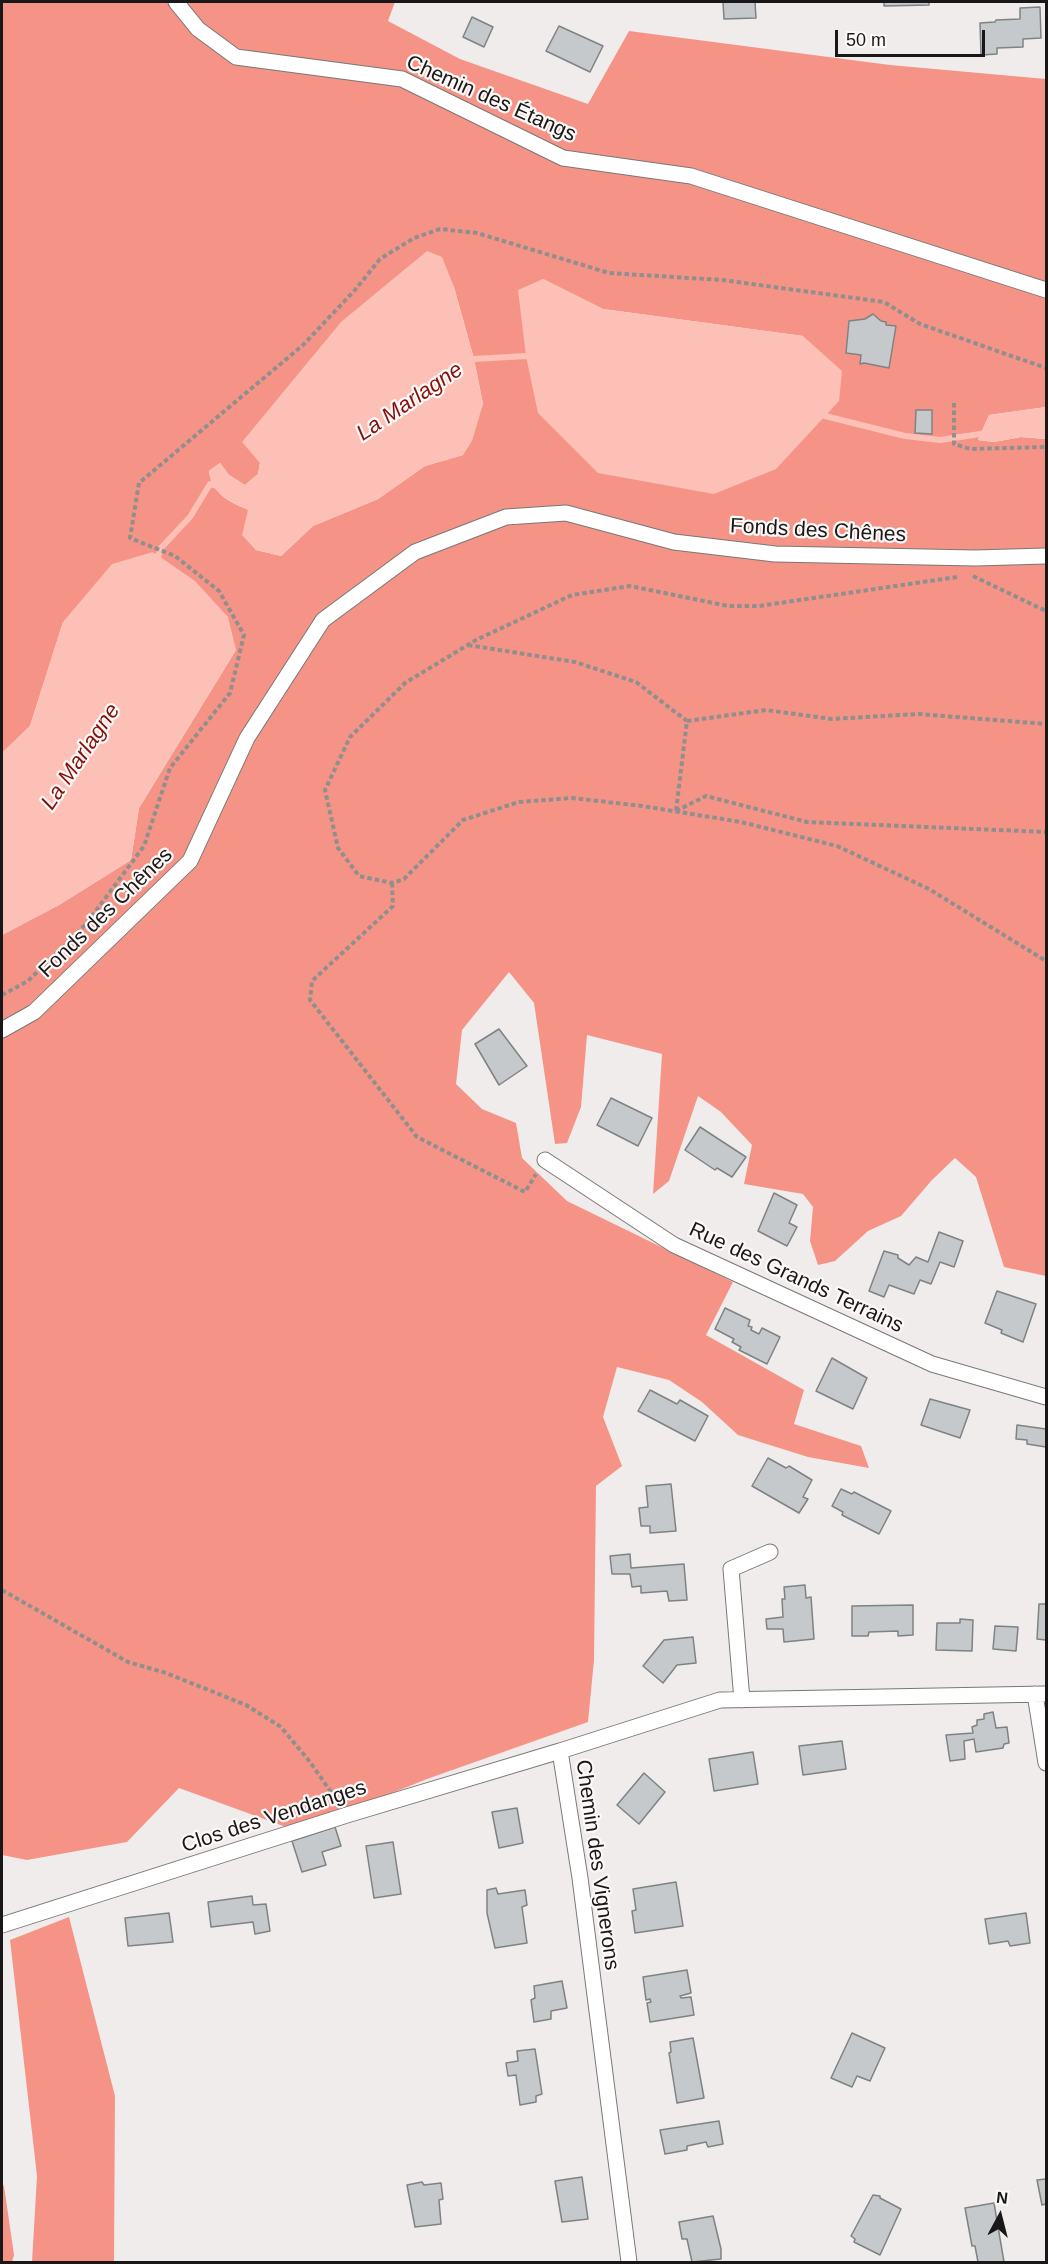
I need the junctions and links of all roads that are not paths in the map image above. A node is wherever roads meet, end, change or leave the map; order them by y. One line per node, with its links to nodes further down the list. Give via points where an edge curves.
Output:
1 (176, 2): 2 (street, Chemin des Étangs, via 198,29 236,57 402,79 563,158 691,176)
2 (1047, 290)
3 (1047, 556): 4 (street, Fonds des Chênes, via 775,554 674,542 566,513 506,517 415,552 323,620 247,738 190,861 34,1012)
4 (2, 1030)
5 (545, 1160): 6 (street, Rue des Grands Terrains, via 674,1245 932,1364)
6 (1047, 1397)
7 (770, 1552): 9 (street, via 731,1569)
8 (1041, 1694): 9 (street, Chemin des Vignerons); 11 (street)
9 (742, 1700): 10 (street, Chemin des Vignerons, via 720,1700)
10 (560, 1751): 12 (street, Clos des Vendanges); 13 (street, Chemin des Vignerons)
11 (1047, 1763)
12 (2, 1925)
13 (629, 2262)

